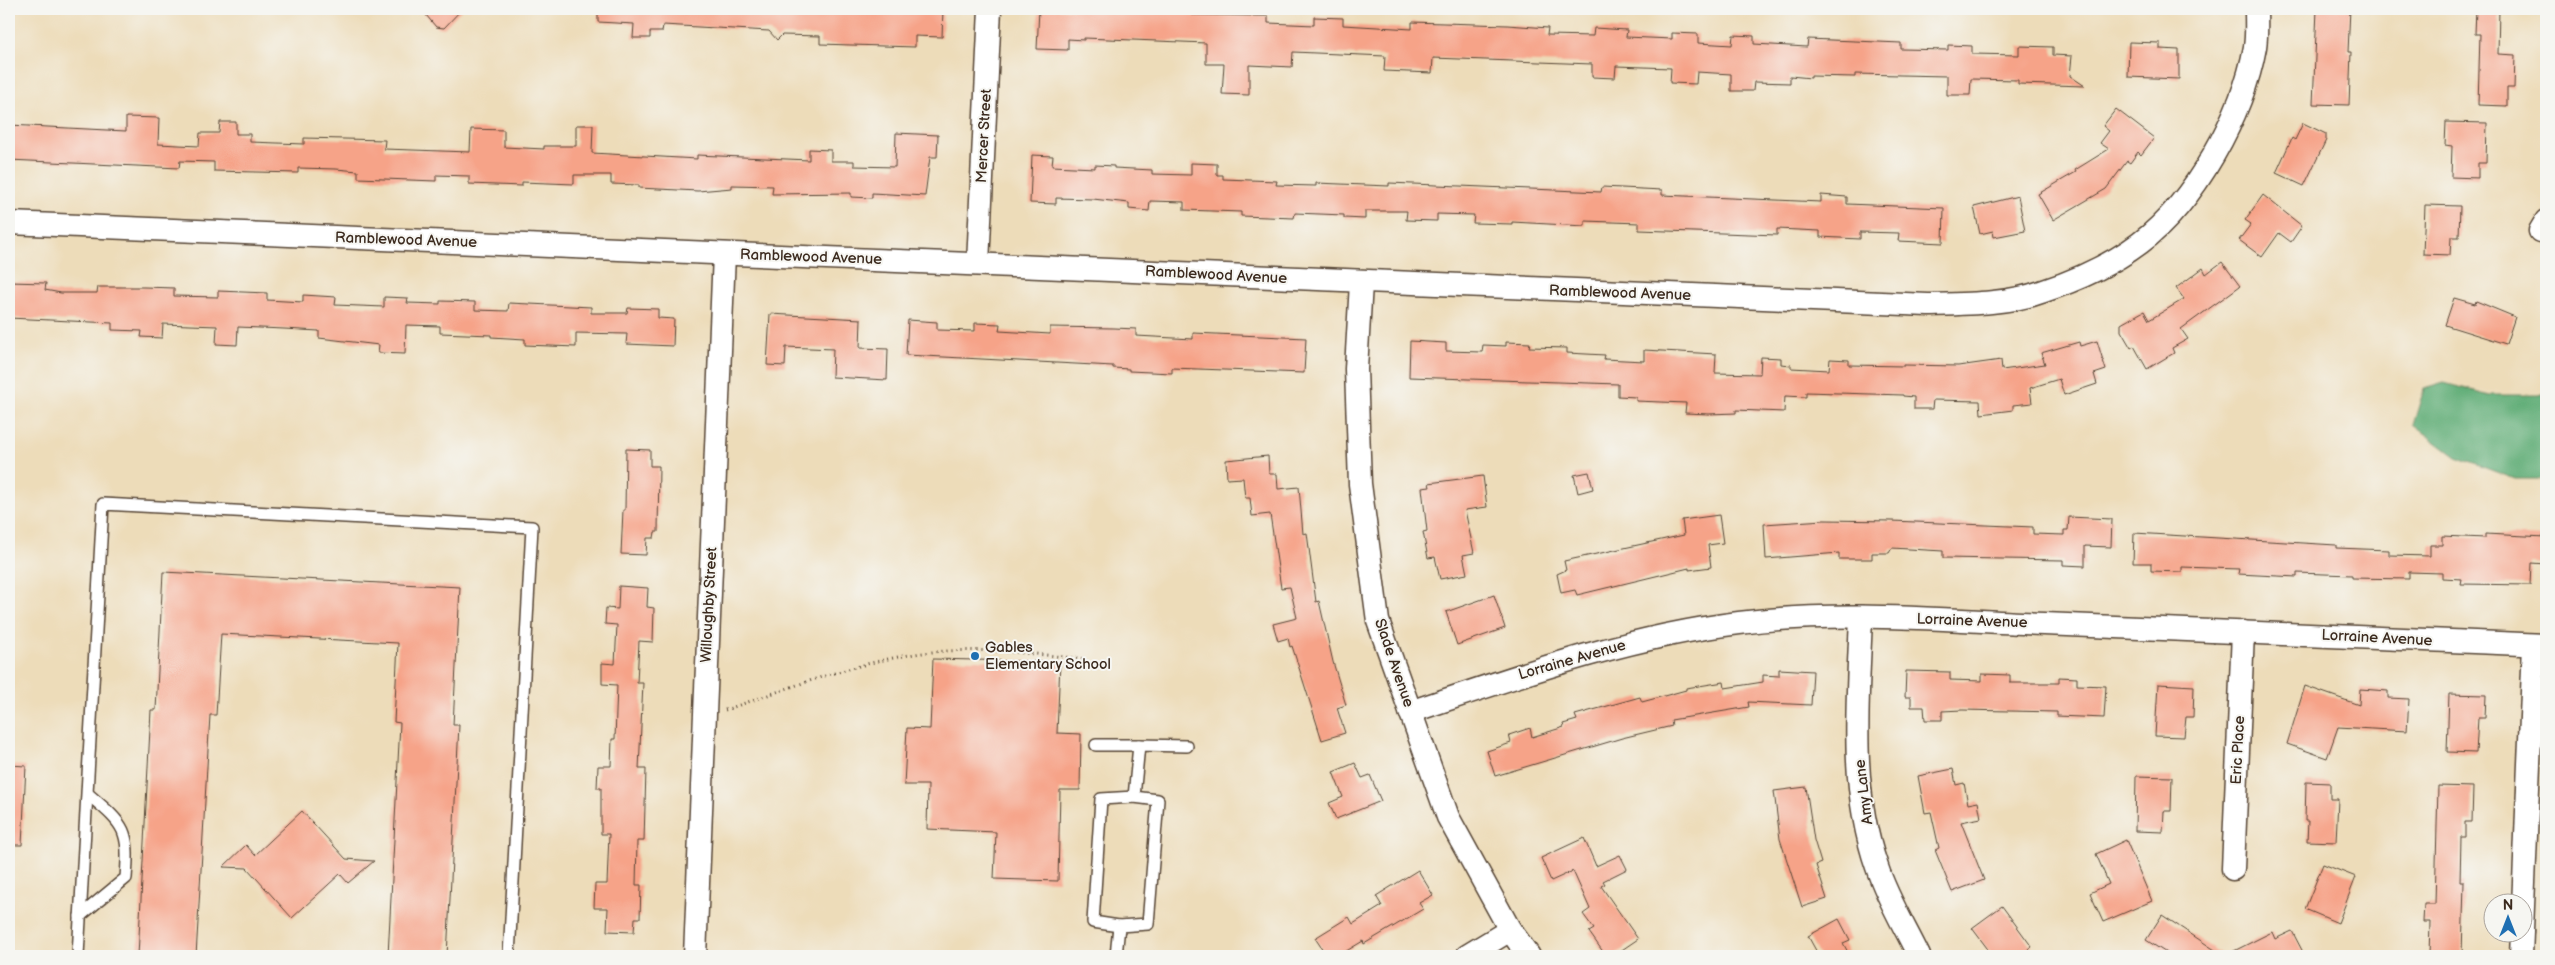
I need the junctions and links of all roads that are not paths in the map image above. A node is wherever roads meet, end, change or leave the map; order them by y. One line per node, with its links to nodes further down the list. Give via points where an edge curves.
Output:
1 (990, 9): 5 (street, Mercer Street)
2 (2256, 9): 6 (street, Ramblewood Avenue, via 2255,46 2236,110 2215,155 2182,202 2140,243 2089,272 2040,293 1980,303 1928,306)
3 (9, 223): 4 (street, Ramblewood Avenue)
4 (724, 254): 5 (street, Ramblewood Avenue); 24 (street, Willoughby Street)
5 (978, 264): 6 (street, Ramblewood Avenue)
6 (1361, 283): 10 (street, Slade Avenue, via 1356,369 1360,484 1378,621)
7 (1861, 618): 8 (street, Lorraine Avenue); 10 (street, Lorraine Avenue, via 1741,622 1691,630 1622,645 1539,669); 28 (street, Amy Lane, via 1857,719 1862,807 1877,867)
8 (2243, 632): 9 (street, Lorraine Avenue); 16 (street, Eric Place)
9 (2540, 645): 17 (street)
10 (1410, 712): 20 (street, Slade Avenue, via 1448,817)
11 (1096, 745): 12 (lane)
12 (1140, 746): 13 (lane); 15 (lane)
13 (1187, 746)
14 (88, 794): 18 (lane); 18 (lane, via 124,828 128,850 126,878); 23 (lane, via 103,504 532,527)
15 (1134, 797): 19 (lane, via 1158,800 1148,924); 19 (lane, via 1101,799 1093,922)
16 (2233, 869)
17 (2524, 892)
18 (80, 916): 22 (lane)
19 (1119, 926): 25 (lane)
20 (1510, 930): 26 (street); 27 (street, Slade Avenue)
21 (2522, 942): 29 (street)
22 (78, 956)
23 (509, 956)
24 (695, 956)
25 (1116, 956)
26 (1467, 956)
27 (1529, 956)
28 (1920, 956)
29 (2521, 956)

